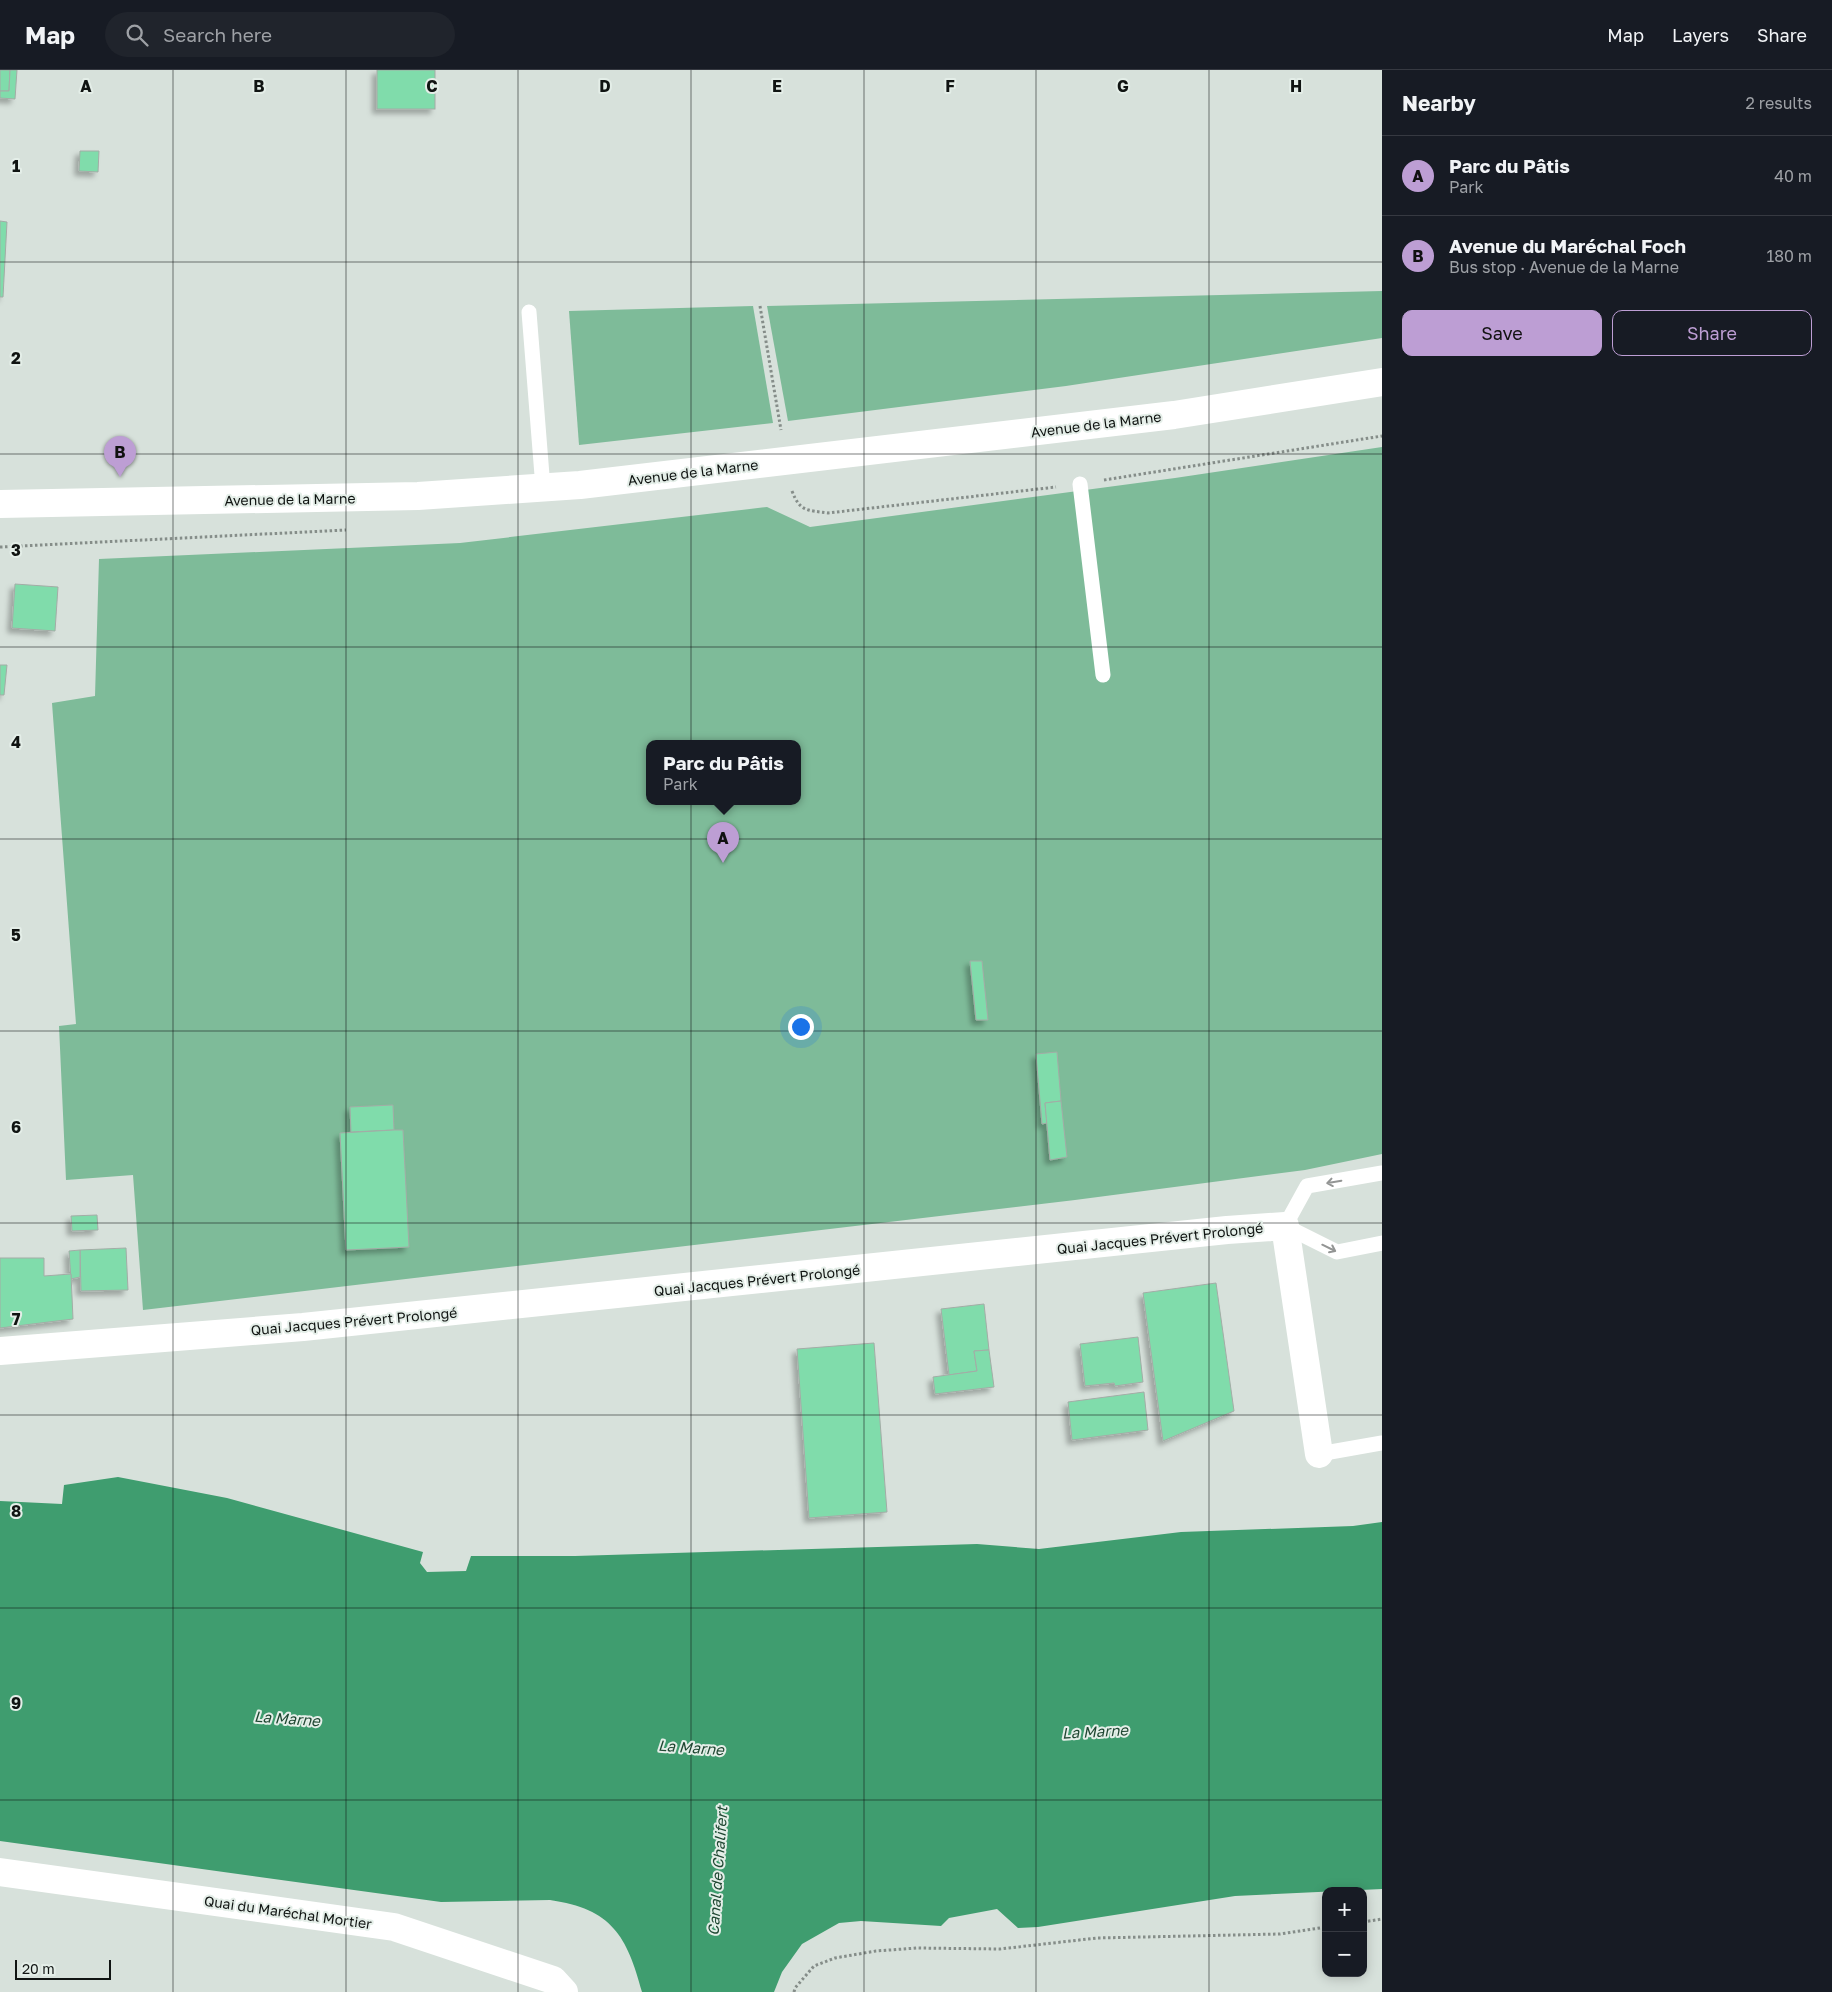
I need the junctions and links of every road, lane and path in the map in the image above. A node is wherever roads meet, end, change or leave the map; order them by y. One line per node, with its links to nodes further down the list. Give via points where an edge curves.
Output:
1 (760, 306): 4 (path)
2 (529, 312): 6 (lane)
3 (1382, 382): 6 (street, Avenue de la Marne, via 1174,415)
4 (782, 430)
5 (1080, 484): 8 (lane)
6 (543, 488): 7 (street, Avenue de la Marne, via 418,496)
7 (0, 504)
8 (1103, 675)
9 (1382, 1173): 10 (lane, one-way to 10, via 1307,1186)
10 (1285, 1226): 11 (lane, one-way to 11, via 1337,1252); 12 (street, Quai Jacques Prévert Prolongé, via 304,1327); 14 (street)
11 (1382, 1243)
12 (0, 1351)
13 (1382, 1443): 14 (lane)
14 (1318, 1454)
15 (0, 1872): 19 (street, Quai du Maréchal Mortier, via 394,1927 553,1980)
16 (1382, 1919): 17 (path)
17 (1367, 1921)
18 (1322, 1928): 20 (path, via 1280,1934 1097,1938 1000,1949 876,1951 835,1958 814,1966)
19 (564, 1992)
20 (794, 1992)

